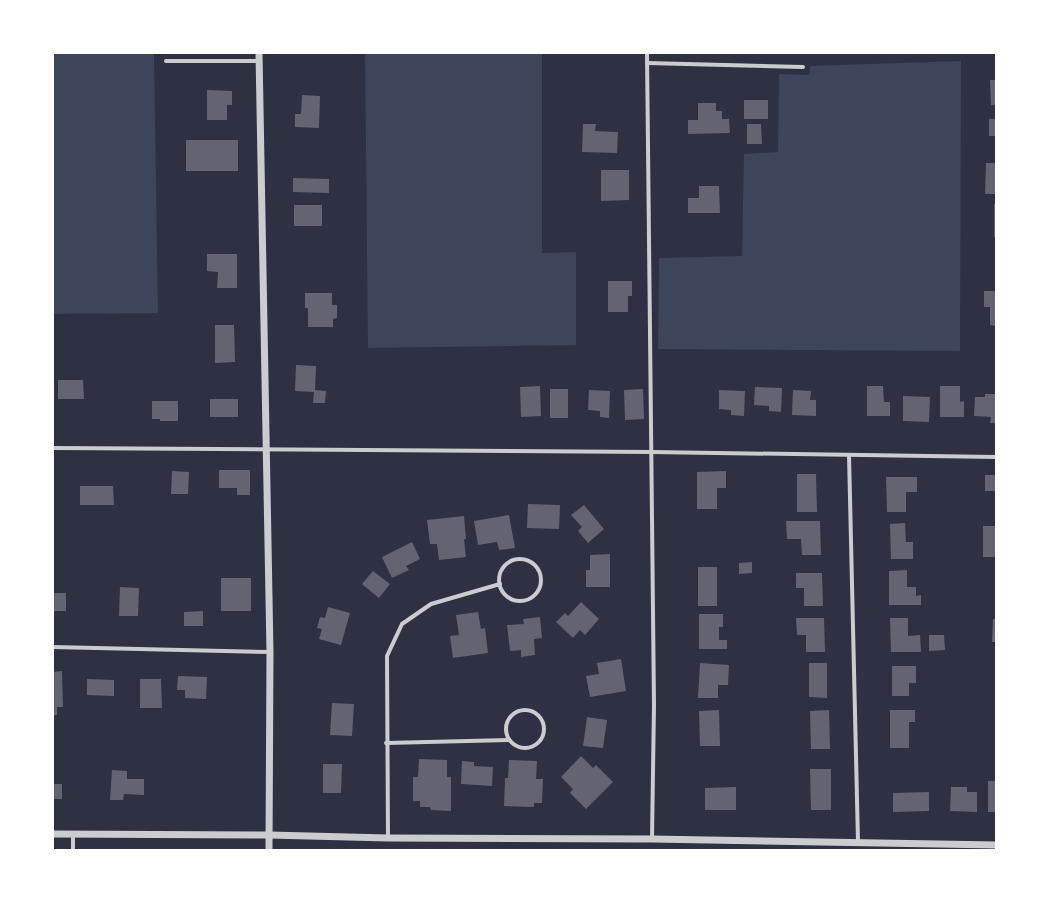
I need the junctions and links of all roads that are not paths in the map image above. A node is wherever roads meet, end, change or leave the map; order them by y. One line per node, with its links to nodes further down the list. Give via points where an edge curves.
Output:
1 (647, 53): 4 (street)
2 (260, 57): 3 (street); 7 (street)
3 (166, 61)
4 (647, 63): 5 (street); 8 (street)
5 (803, 67)
6 (53, 448): 7 (street)
7 (267, 450): 8 (street); 13 (street)
8 (652, 452): 9 (street); 20 (street)
9 (849, 455): 10 (street); 21 (street)
10 (996, 457)
11 (500, 584): 11 (street, via 506,596 520,602 538,592 542,579 536,566 531,562 518,560 511,562 502,571); 15 (street, via 431,604 402,624 387,656)
12 (53, 647): 13 (street)
13 (270, 652): 18 (street)
14 (509, 740): 14 (street, via 518,747 534,746 543,736 544,723 530,710 516,712 506,727); 15 (street)
15 (386, 743): 19 (street)
16 (53, 834): 17 (street)
17 (73, 834): 18 (street); 23 (street)
18 (269, 835): 19 (street); 24 (street)
19 (388, 838): 20 (street)
20 (652, 839): 21 (street)
21 (858, 842): 22 (street)
22 (996, 845)
23 (73, 850)
24 (269, 850)

